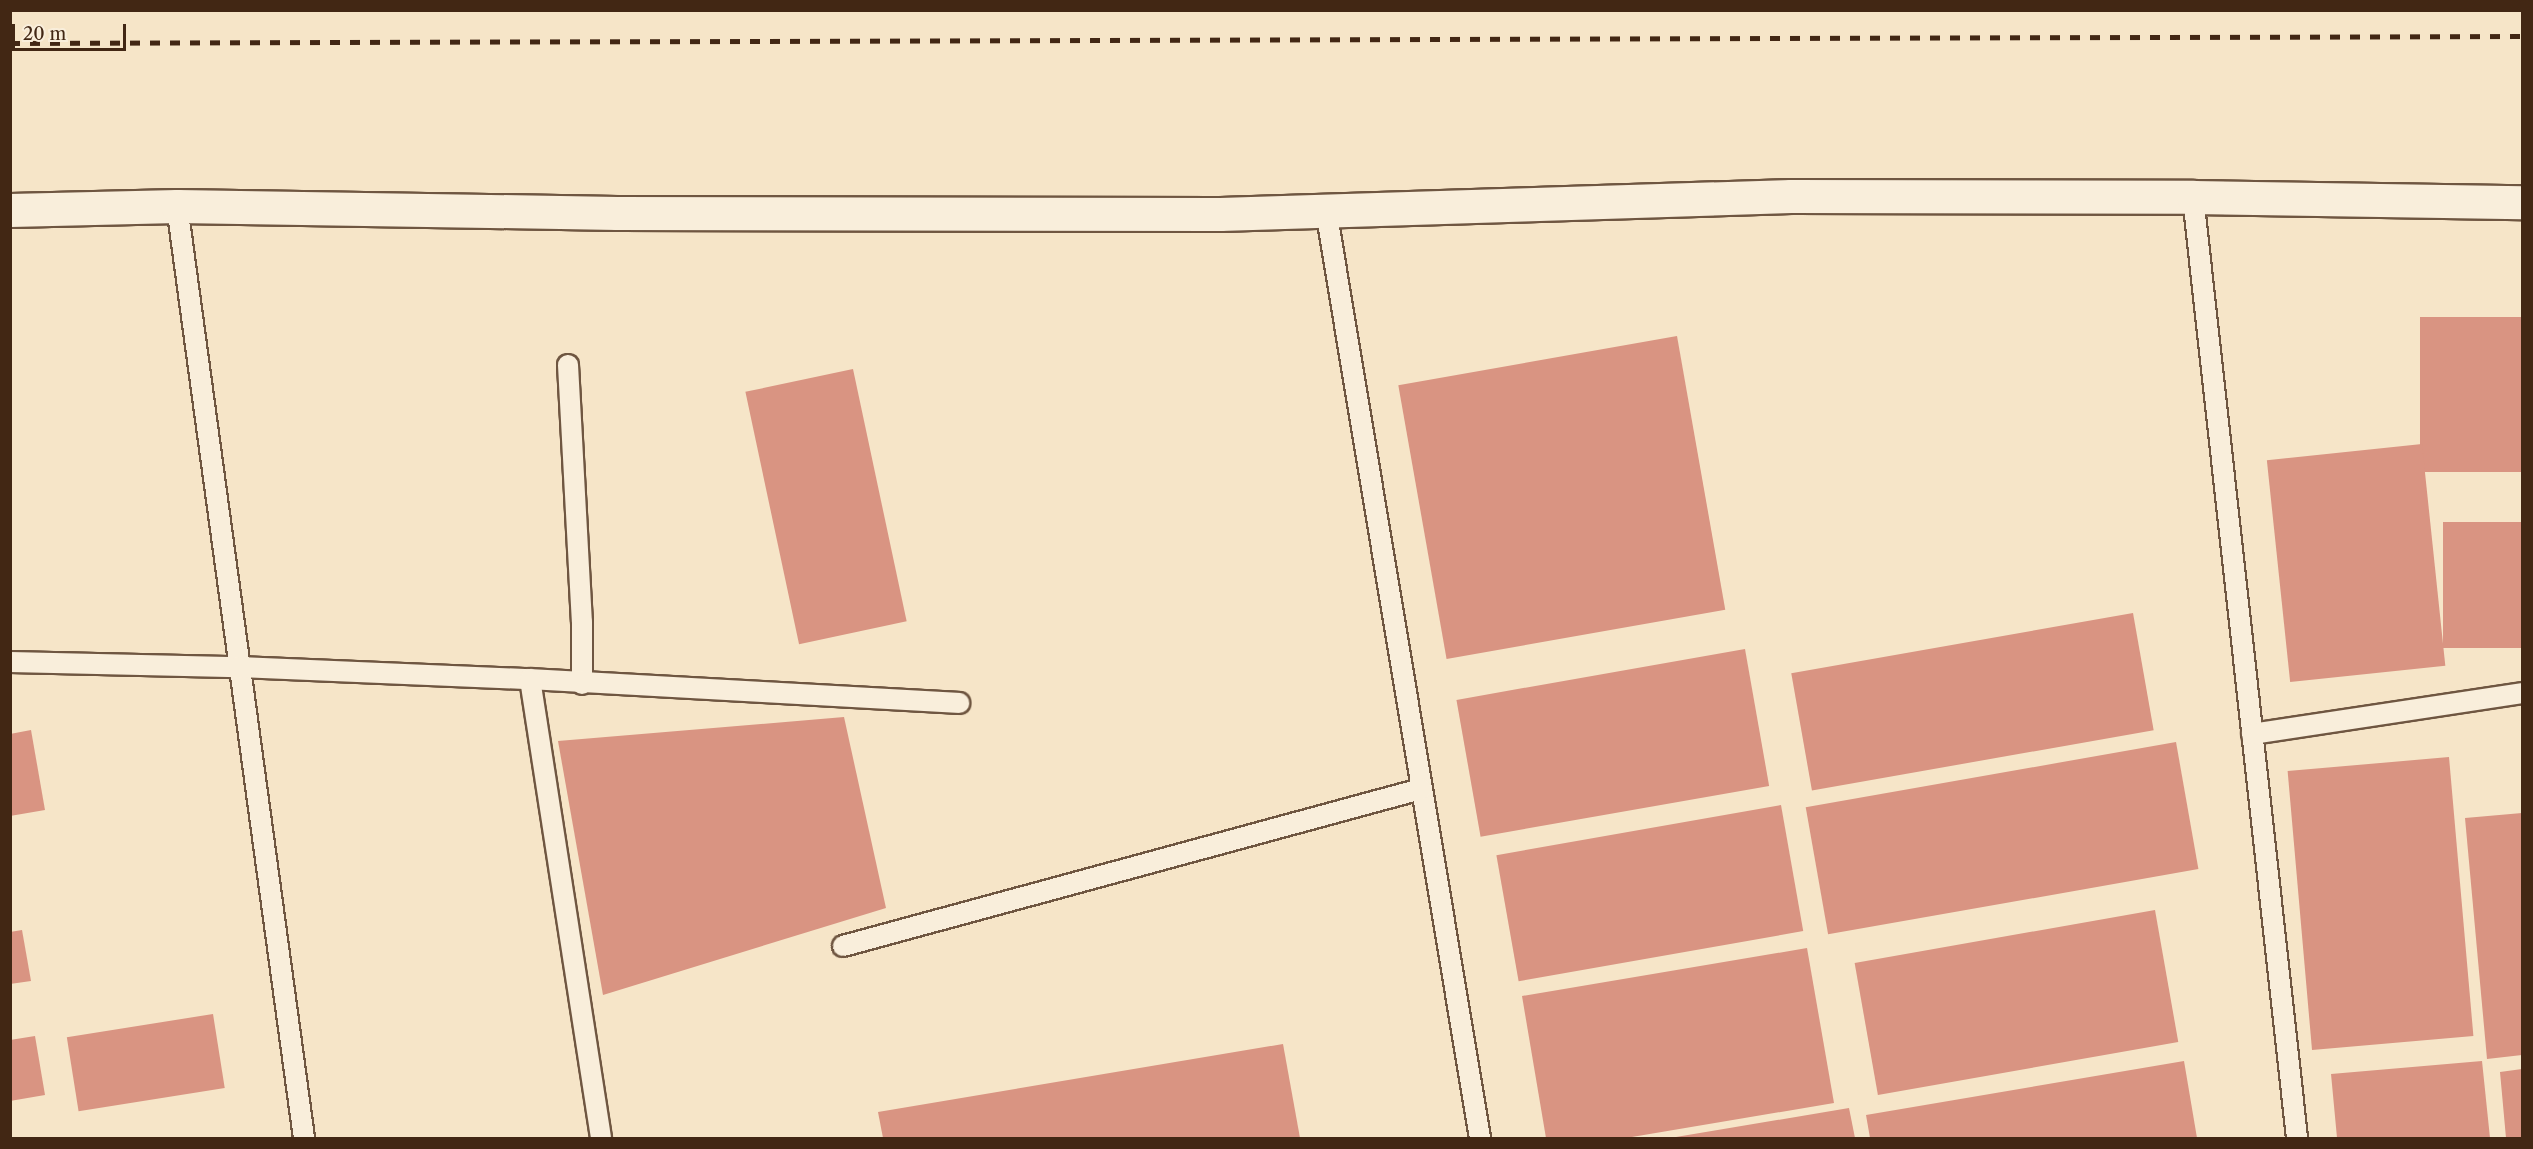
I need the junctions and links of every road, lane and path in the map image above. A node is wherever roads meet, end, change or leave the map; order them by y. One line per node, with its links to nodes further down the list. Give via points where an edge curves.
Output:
1 (2193, 197): 2 (street); 5 (street, via 1791,196); 13 (lane)
2 (2523, 202)
3 (177, 206): 4 (street); 5 (street, via 617,213 1220,214); 8 (lane)
4 (10, 210)
5 (1326, 210): 14 (lane)
6 (568, 365): 10 (lane)
7 (10, 662): 8 (lane)
8 (239, 667): 9 (lane); 16 (lane)
9 (530, 679): 10 (lane); 17 (lane)
10 (582, 684): 12 (lane)
11 (2523, 693): 13 (lane)
12 (959, 703)
13 (2252, 734): 19 (lane)
14 (1421, 789): 15 (lane); 18 (lane)
15 (843, 946)
16 (304, 1138)
17 (601, 1138)
18 (1480, 1138)
19 (2297, 1138)

